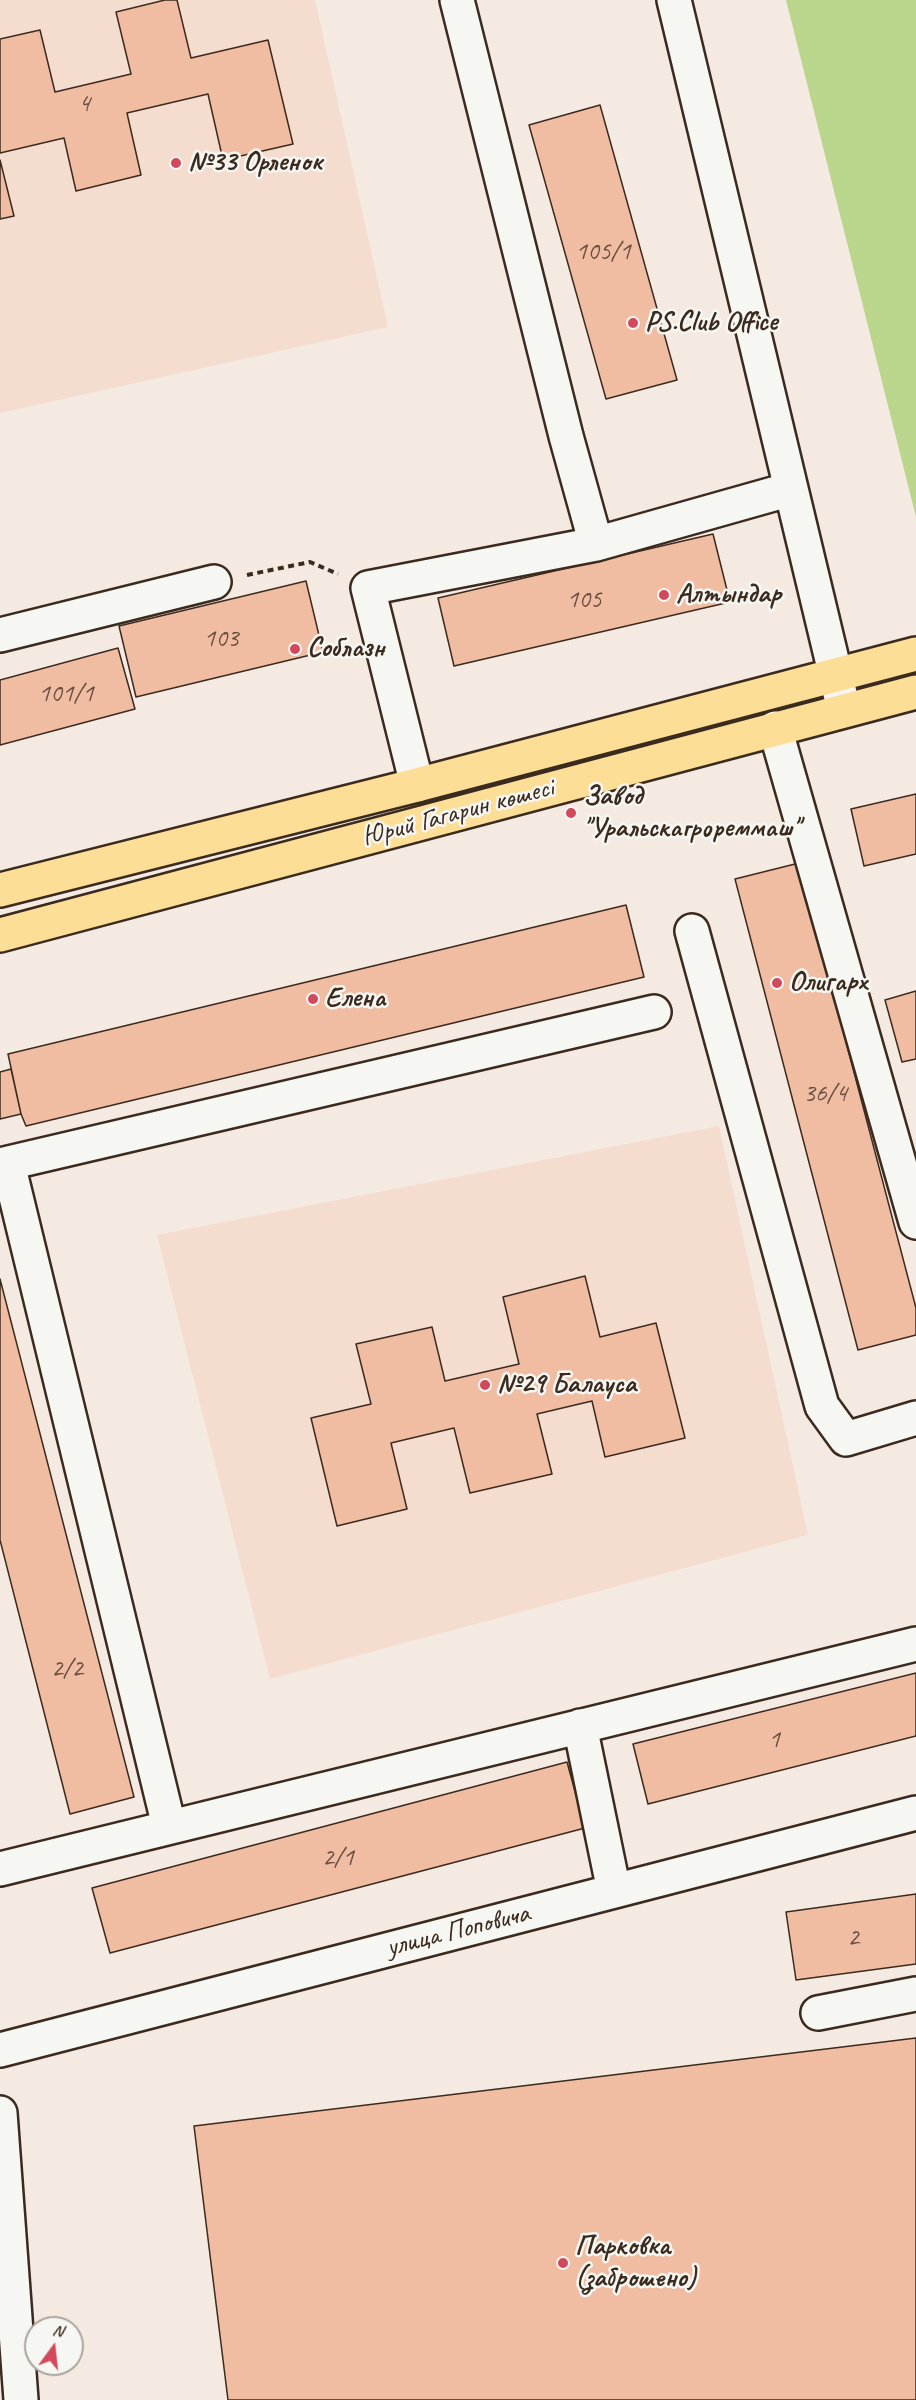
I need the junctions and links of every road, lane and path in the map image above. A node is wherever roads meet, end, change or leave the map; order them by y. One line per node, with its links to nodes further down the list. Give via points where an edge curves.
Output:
1 (457, 0): 4 (street)
2 (674, 0): 3 (street)
3 (791, 489): 4 (street); 9 (street)
4 (596, 544): 6 (street)
5 (214, 582): 6 (path, via 310,562); 7 (street)
6 (368, 588): 13 (street)
7 (0, 635)
8 (916, 654): 9 (main road, Юрий Гагарин көшесі)
9 (836, 674): 11 (street); 13 (main road, Юрий Гагарин көшесі)
10 (916, 692): 11 (main road, Юрий Гагарин көшесі)
11 (844, 710): 12 (main road, Юрий Гагарин көшесі)
12 (775, 728): 16 (main road, Юрий Гагарин көшесі); 19 (street)
13 (417, 785): 14 (main road, Юрий Гагарин көшесі)
14 (0, 890)
15 (692, 931): 20 (street, via 822,1406 846,1438)
16 (0, 935)
17 (654, 1012): 18 (street)
18 (4, 1165): 24 (street)
19 (916, 1222)
20 (916, 1418)
21 (916, 1644): 22 (street)
22 (580, 1726): 24 (street); 26 (street)
23 (916, 1813): 26 (street, улица Поповича)
24 (169, 1826): 25 (street)
25 (0, 1869)
26 (614, 1891): 29 (street, улица Поповича)
27 (916, 1994): 28 (street)
28 (818, 2013)
29 (0, 2050)
30 (0, 2113): 31 (street)
31 (21, 2400)

